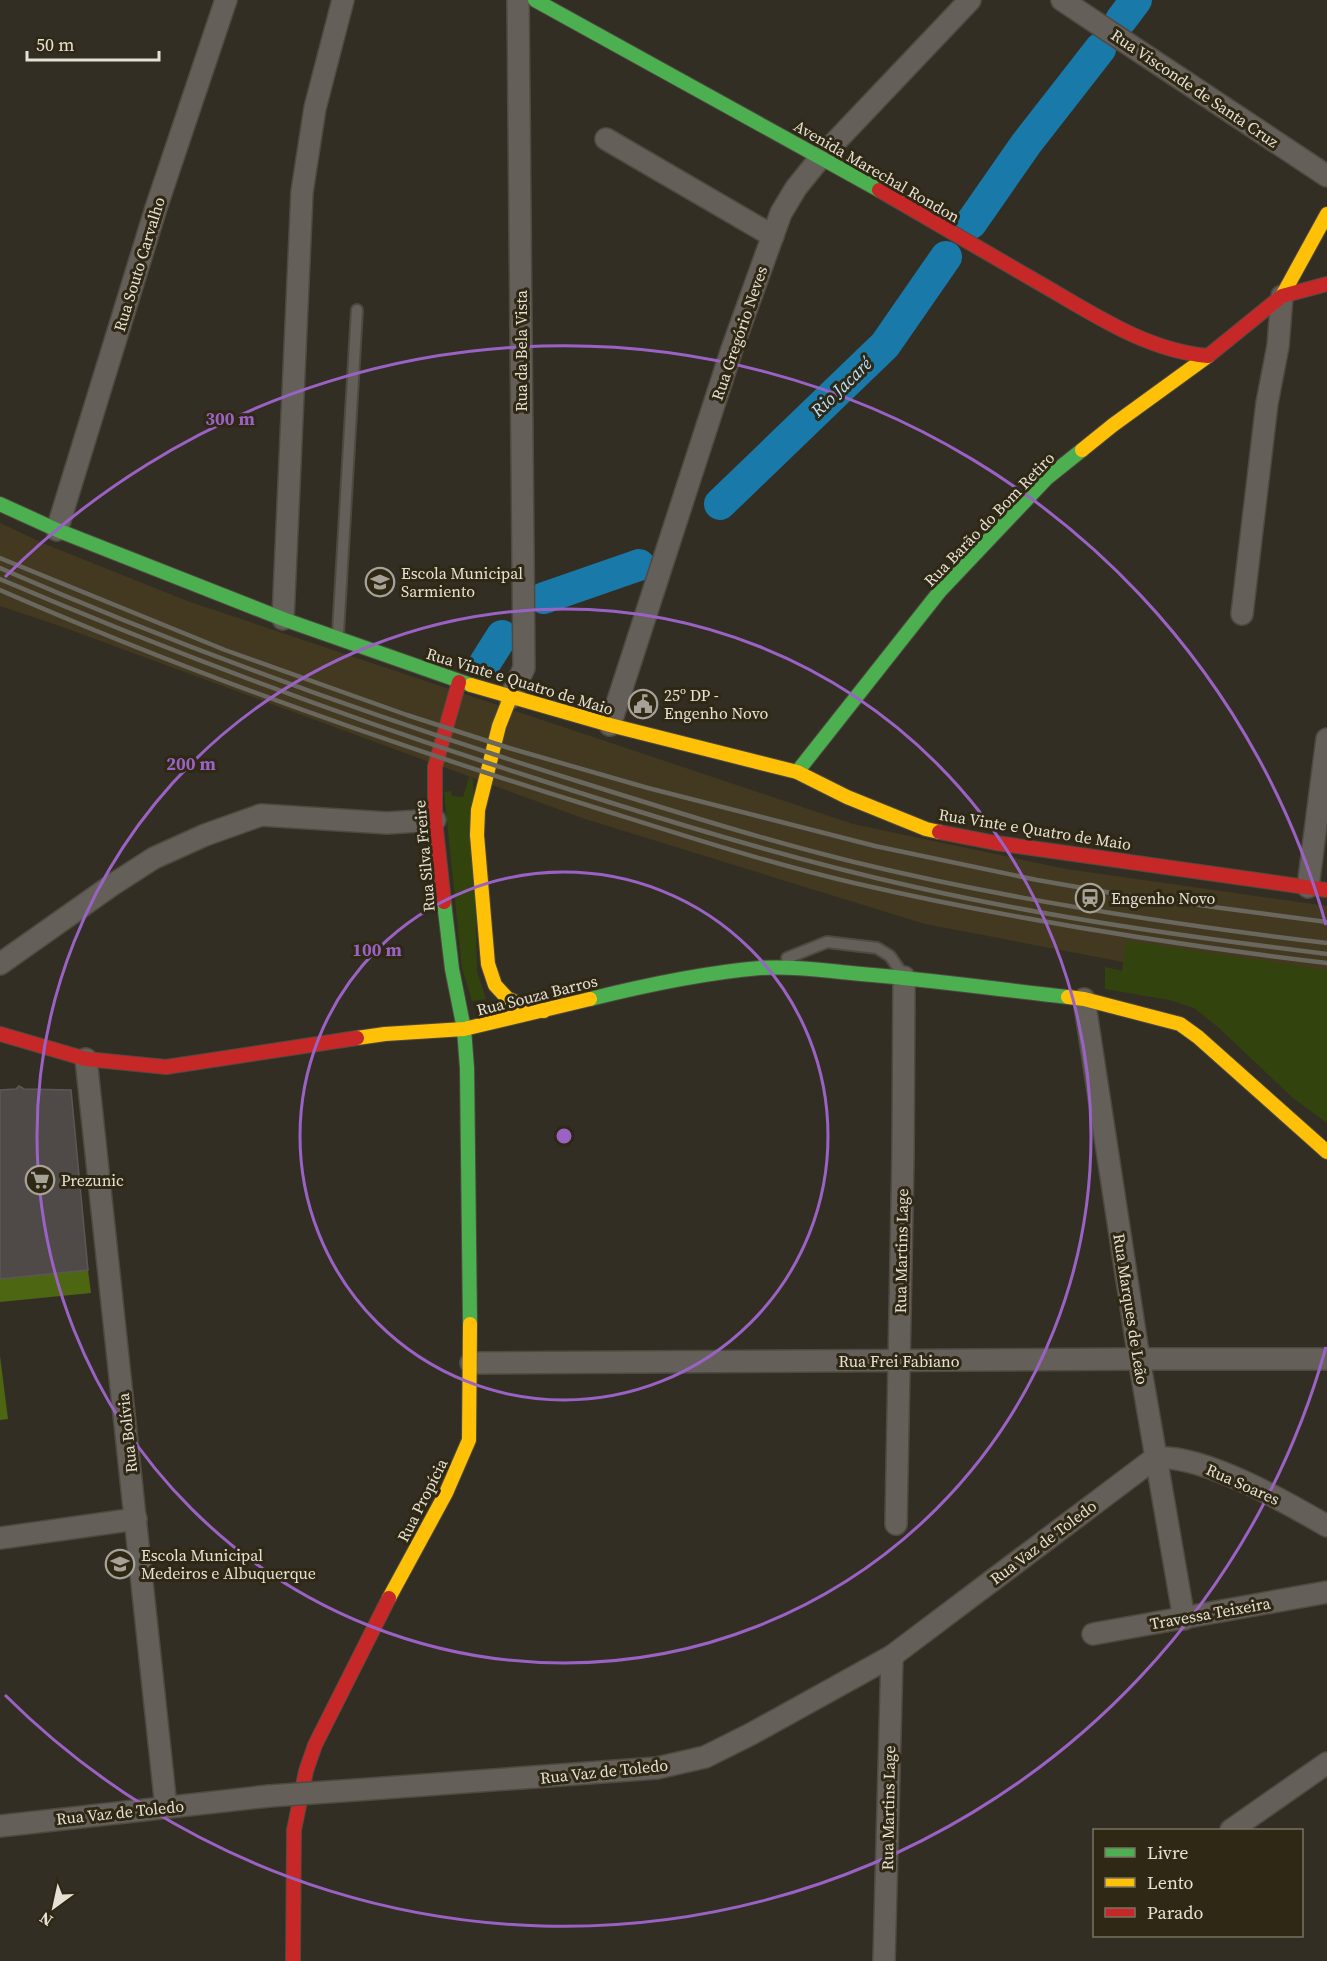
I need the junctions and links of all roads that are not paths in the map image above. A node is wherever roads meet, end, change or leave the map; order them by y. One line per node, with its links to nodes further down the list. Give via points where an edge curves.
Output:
1 (226, 0): 17 (street, Rua Souto Carvalho, via 156,208)
2 (343, 0): 19 (street, via 315,108 302,192)
3 (518, 0): 22 (street, Rua da Bela Vista, via 524,668)
4 (535, 0): 8 (main road, Avenida Marechal Rondon)
5 (970, 0): 8 (street, Rua Gregório Neves)
6 (1062, 0): 9 (street, Rua Visconde de Santa Cruz)
7 (606, 139): 11 (street)
8 (820, 157): 11 (street, Rua Gregório Neves, via 781,213); 15 (main road, Avenida Marechal Rondon, via 1149,344 1186,355)
9 (1327, 176)
10 (1327, 214): 13 (main road, Rua Barão do Bom Retiro)
11 (773, 236): 23 (street, Rua Gregório Neves, via 732,349)
12 (1327, 285): 13 (main road)
13 (1282, 296): 15 (main road, Rua Barão do Bom Retiro); 18 (street)
14 (357, 310): 20 (lane)
15 (1208, 356): 25 (main road, Rua Barão do Bom Retiro, via 1047,478 940,591)
16 (0, 504): 17 (main road, Rua Vinte e Quatro de Maio)
17 (57, 530): 19 (main road, Rua Vinte e Quatro de Maio)
18 (1242, 614)
19 (283, 619): 20 (main road, Rua Vinte e Quatro de Maio)
20 (337, 639): 21 (main road, Rua Vinte e Quatro de Maio)
21 (459, 682): 22 (main road, Rua Vinte e Quatro de Maio); 26 (main road, Rua Silva Freire, via 435,767)
22 (510, 698): 23 (main road, Rua Vinte e Quatro de Maio); 32 (main road, via 478,810 488,964 491,980 508,1000)
23 (610, 725): 25 (main road, Rua Vinte e Quatro de Maio)
24 (1327, 739): 27 (street)
25 (797, 772): 27 (main road, Rua Vinte e Quatro de Maio, via 926,829 996,843)
26 (435, 820): 28 (street, via 387,823 261,815 245,819 154,858); 34 (main road, Rua Silva Freire, via 452,969)
27 (1318, 889)
28 (0, 964)
29 (760, 968): 30 (main road, Rua Souza Barros); 30 (lane, via 827,942 877,948 890,956); 32 (main road, Rua Souza Barros, via 663,981)
30 (904, 977): 31 (main road, Rua Souza Barros); 41 (street, Rua Martins Lage)
31 (1084, 999): 38 (main road, Rua Souza Barros, via 1180,1024); 39 (street, Rua Marques de Leão)
32 (544, 1011): 33 (main road, Rua Souza Barros)
33 (494, 1022): 34 (main road, Rua Souza Barros); 36 (main road)
34 (464, 1029): 36 (main road, Rua Propícia); 37 (main road, Rua Souza Barros, via 385,1034 166,1067)
35 (0, 1034): 37 (main road, Rua Souza Barros)
36 (466, 1051): 42 (main road, Rua Propícia)
37 (87, 1059): 44 (street, Rua Bolívia)
38 (1327, 1152)
39 (1139, 1359): 40 (street, Rua Frei Fabiano); 41 (street, Rua Frei Fabiano); 43 (street, Rua Marques de Leão)
40 (1327, 1359)
41 (899, 1361): 42 (street, Rua Frei Fabiano); 45 (street, Rua Martins Lage)
42 (471, 1363): 56 (main road, Rua Propícia, via 469,1440 315,1745 306,1772 294,1830)
43 (1155, 1458): 46 (street, Rua Soares, via 1168,1457 1209,1467); 49 (street, Rua Marques de Leão); 51 (street, Rua Vaz de Toledo)
44 (136, 1519): 47 (street); 53 (street, Rua Bolívia)
45 (896, 1524)
46 (1327, 1526)
47 (0, 1538)
48 (1327, 1592): 49 (street, Travessa Teixeira)
49 (1184, 1618): 50 (street, Travessa Teixeira)
50 (1094, 1634)
51 (892, 1656): 53 (street, Rua Vaz de Toledo, bridge, via 705,1757 657,1768); 57 (street, Rua Martins Lage)
52 (1327, 1763): 55 (street)
53 (166, 1807): 54 (street, Rua Vaz de Toledo)
54 (0, 1826)
55 (1232, 1829)
56 (293, 1961)
57 (884, 1961)

